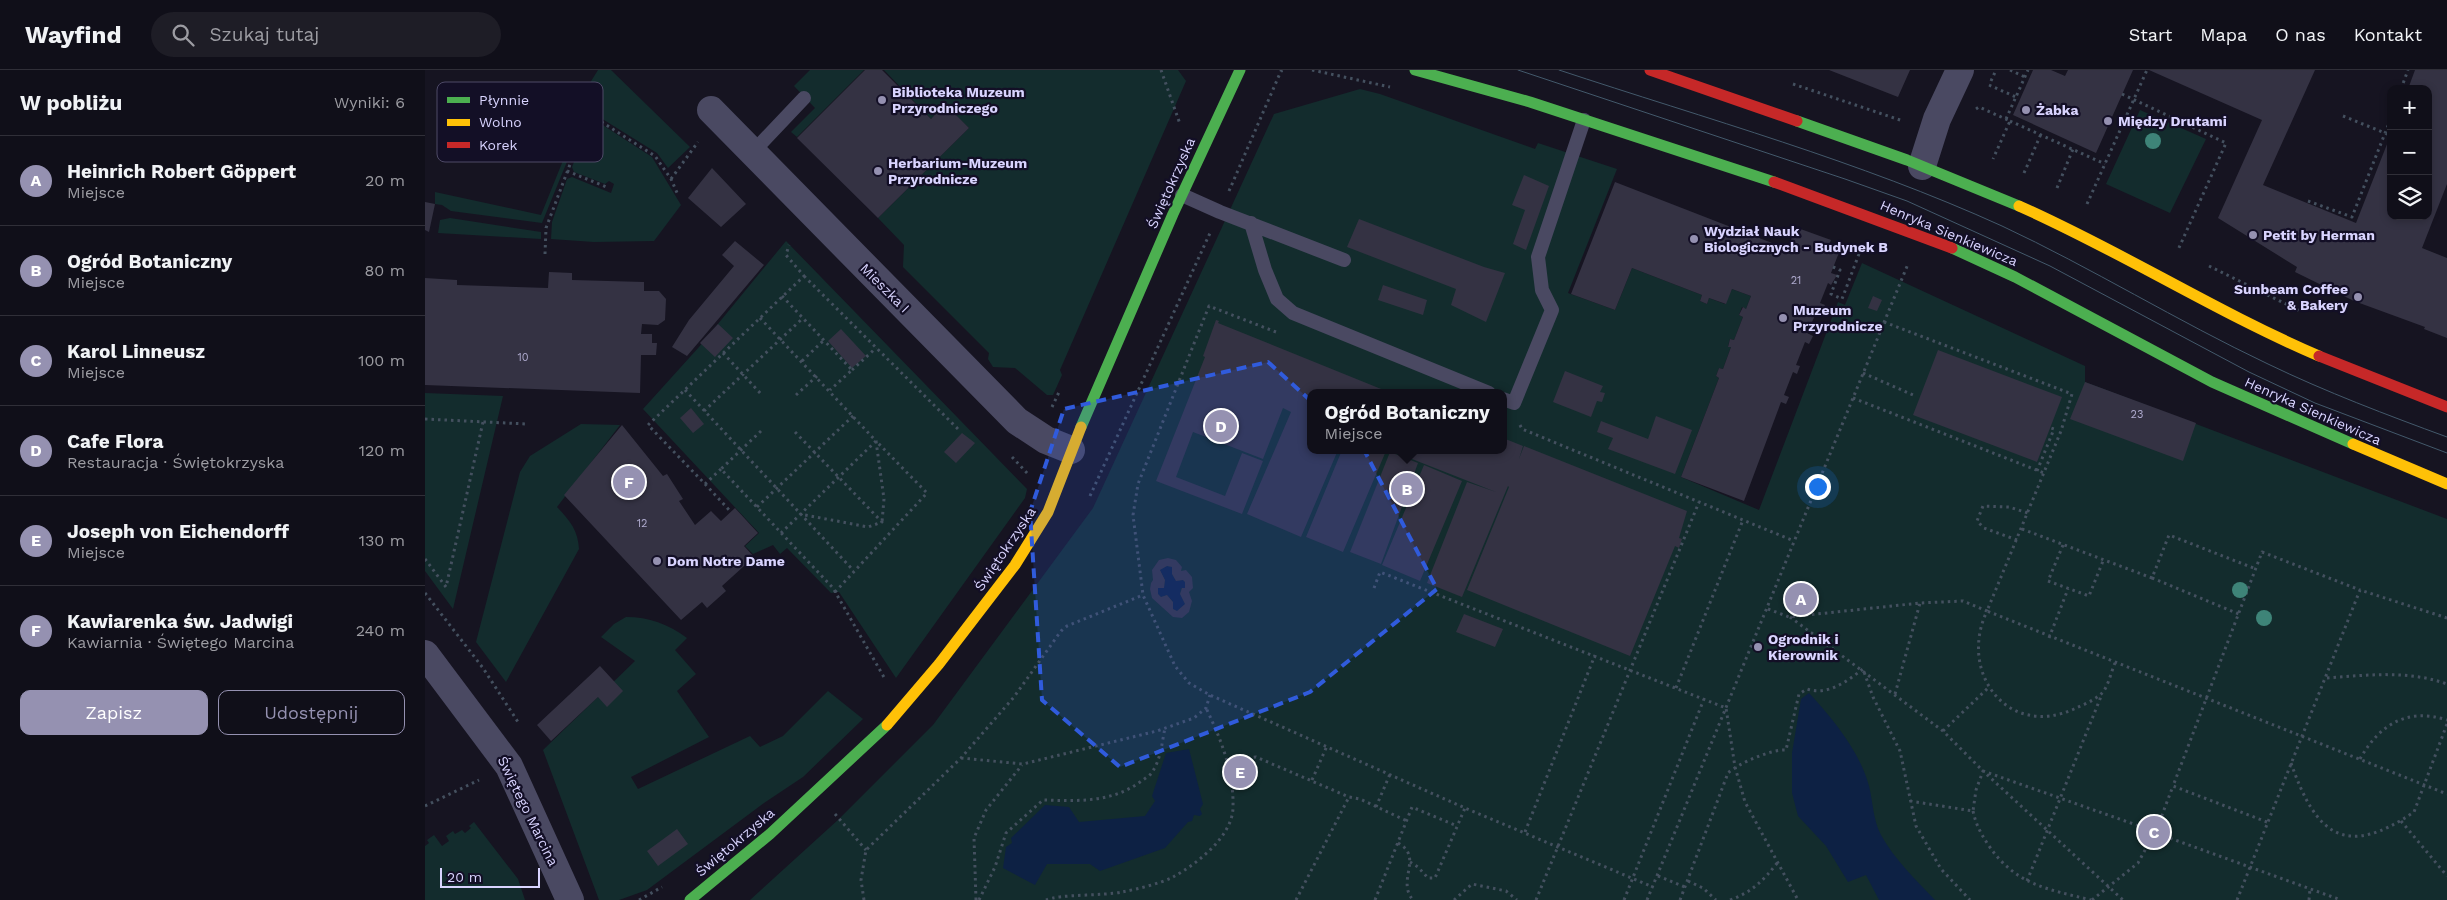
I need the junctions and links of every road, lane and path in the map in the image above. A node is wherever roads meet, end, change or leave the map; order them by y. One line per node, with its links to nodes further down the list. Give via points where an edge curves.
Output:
1 (1161, 70): 27 (path)
2 (1240, 70): 43 (street, Świętokrzyska)
3 (1284, 70): 47 (path)
4 (1312, 70): 12 (path)
5 (1415, 70): 24 (street, Henryka Sienkiewicza)
6 (1650, 70): 37 (street)
7 (1960, 70): 37 (street, via 1937,119)
8 (2009, 70): 13 (path)
9 (2028, 70): 13 (path)
10 (2147, 70): 19 (path)
11 (2408, 70): 15 (path)
12 (1320, 72)
13 (2025, 77): 17 (path)
14 (1989, 85): 17 (path)
15 (2402, 85)
16 (2122, 94): 19 (path)
17 (2016, 97): 23 (path)
18 (804, 98): 33 (lane)
19 (2134, 99): 36 (path); 52 (path, via 2226,143)
20 (711, 110): 33 (street, Mieszka I)
21 (1971, 112): 23 (path, via 1979,107)
22 (2343, 116): 29 (path)
23 (2006, 119): 25 (path)
24 (1584, 120): 82 (lane, via 1538,257 1542,290 1552,310); 105 (street, Henryka Sienkiewicza, via 1799,190 1950,247 2015,277 2212,382)
25 (2010, 121): 30 (path); 34 (path)
26 (603, 123): 40 (path, via 655,156)
27 (1181, 127)
28 (2387, 128): 29 (path)
29 (2385, 133): 45 (path, via 2352,217)
30 (2041, 134): 32 (path); 39 (path)
31 (694, 146): 40 (path)
32 (2073, 149): 36 (path); 42 (path)
33 (751, 154): 96 (street, Mieszka I, via 1017,421 1045,440)
34 (1993, 159)
35 (571, 162): 38 (path)
36 (2105, 164): 46 (path, via 2087,205)
37 (1923, 166): 83 (street, via 2058,224 2257,328 2393,388)
38 (567, 172): 41 (path); 53 (path, via 546,228)
39 (2024, 174)
40 (671, 179): 44 (path)
41 (609, 188)
42 (2056, 190)
43 (1182, 194): 47 (lane); 96 (street, Świętokrzyska)
44 (678, 195)
45 (2308, 201)
46 (2095, 209)
47 (1220, 212): 48 (lane)
48 (1251, 223): 56 (lane); 61 (lane, via 1277,299)
49 (1864, 241): 58 (path, via 1842,299 1831,294 1841,270)
50 (789, 245): 59 (path, via 786,255)
51 (2170, 246): 52 (path)
52 (2178, 250): 54 (path)
53 (545, 254)
54 (2186, 254)
55 (1910, 258): 65 (path)
56 (1344, 260)
57 (2203, 262): 62 (path)
58 (1833, 267)
59 (804, 276): 60 (path); 68 (path)
60 (782, 296): 63 (path); 64 (path)
61 (1293, 313): 75 (lane); 128 (path, via 1277,333 1209,306 1138,484 1133,515)
62 (2305, 314)
63 (761, 318): 66 (path); 69 (path)
64 (803, 318): 66 (path); 67 (path)
65 (1884, 322): 73 (path); 92 (path, via 2072,394)
66 (781, 339): 70 (path); 72 (path)
67 (824, 340): 70 (path); 71 (path)
68 (876, 348): 71 (path); 90 (path)
69 (723, 353): 72 (path); 76 (path)
70 (802, 361): 74 (path)
71 (853, 370): 77 (path)
72 (743, 374): 78 (path); 84 (path)
73 (1863, 374): 80 (path); 81 (path)
74 (817, 376): 77 (path); 79 (path)
75 (1479, 389)
76 (685, 390): 84 (path); 104 (path, via 649,425)
77 (831, 390): 85 (path)
78 (762, 395)
79 (796, 395)
80 (1913, 395)
81 (1853, 398): 100 (path); 117 (path)
82 (1508, 401): 107 (path, via 1522,430)
83 (2447, 407)
84 (704, 412): 95 (path)
85 (853, 415): 94 (path); 97 (path)
86 (426, 419): 87 (path); 88 (path)
87 (483, 422): 89 (path); 119 (path, via 446,587)
88 (425, 423)
89 (526, 424)
90 (958, 429)
91 (761, 431): 95 (path)
92 (2061, 431): 100 (path, via 2052,428); 101 (path)
93 (795, 432): 97 (path)
94 (876, 440): 103 (path); 113 (path, via 884,499); 127 (path, via 927,493)
95 (741, 450): 99 (path); 106 (path)
96 (1071, 450): 208 (street, Świętokrzyska, via 1048,512 1020,558 939,664 881,732 770,834)
97 (815, 451): 103 (path); 106 (path)
98 (1009, 454): 102 (path)
99 (721, 469): 104 (path); 108 (path)
100 (2037, 471): 101 (path)
101 (2044, 473): 110 (path)
102 (1029, 475)
103 (839, 477): 111 (path); 113 (path)
104 (705, 484): 109 (path)
105 (2447, 484)
106 (776, 488): 108 (path); 111 (path)
107 (1699, 502): 112 (path); 140 (path)
108 (757, 507): 115 (path)
109 (731, 512)
110 (2028, 513): 114 (path); 116 (path, via 1997,506 1983,506 1980,512 1977,520 1984,528)
111 (800, 514): 113 (path, via 867,527); 115 (path); 121 (path)
112 (1743, 520): 117 (path); 145 (path)
113 (882, 522)
114 (2022, 529): 116 (path); 118 (path)
115 (781, 533): 127 (path)
116 (2017, 540): 131 (path)
117 (1794, 542): 130 (path)
118 (2063, 545): 120 (path); 125 (path, via 2048,581)
119 (425, 559)
120 (2103, 561): 123 (path); 125 (path, via 2089,596)
121 (852, 569)
122 (2255, 569): 123 (path, via 2169,535); 126 (path, via 2262,552); 132 (path)
123 (2152, 578): 132 (path)
124 (1374, 588): 137 (path, via 1380,572)
125 (2068, 589): 135 (path)
126 (2360, 590): 134 (path); 141 (path)
127 (835, 592): 143 (path)
128 (1143, 595): 148 (path, via 1175,666 1189,683); 159 (path, via 1061,631 1014,697)
129 (1920, 603): 131 (path, via 1963,601); 133 (path); 147 (path)
130 (1768, 609): 133 (path); 152 (path)
131 (1987, 611): 135 (path); 144 (path, via 1981,623 1978,648)
132 (2239, 614): 150 (path)
133 (1789, 617): 139 (path)
134 (2447, 618)
135 (2049, 638): 138 (path)
136 (425, 654): 206 (street, Świętego Marcina, via 509,766)
137 (1595, 655): 140 (path); 186 (path)
138 (2115, 663): 146 (path); 150 (path)
139 (1863, 669): 147 (path); 164 (path, via 1840,686 1814,691 1807,689 1799,694 1786,750 1777,750); 174 (path, via 1900,751)
140 (1631, 670): 145 (path); 191 (path)
141 (2327, 678): 142 (path, via 2402,674); 157 (path)
142 (2447, 684)
143 (890, 687)
144 (1989, 687): 146 (path, via 2012,709 2041,718 2064,713); 156 (path)
145 (1676, 688): 149 (path)
146 (2102, 693): 173 (path)
147 (1895, 694): 156 (path)
148 (1210, 695): 151 (path); 158 (path)
149 (1704, 699): 152 (path); 198 (path)
150 (2207, 700): 157 (path); 170 (path)
151 (1206, 708): 155 (path, via 1194,718); 161 (path, via 1223,744)
152 (1726, 708): 164 (path); 196 (path)
153 (2447, 720): 160 (path, via 2421,716 2393,723 2370,741)
154 (2447, 724): 169 (path)
155 (1165, 728): 163 (path); 210 (path, via 1153,772 1135,785 1116,796 1077,802 1043,800 1006,833 995,867)
156 (1943, 731): 165 (path)
157 (2302, 735): 160 (path); 162 (path)
158 (1327, 746): 166 (path); 168 (path)
159 (961, 758): 163 (path); 192 (path)
160 (2360, 759): 169 (path)
161 (1227, 761): 168 (path, via 1256,757); 211 (path, via 1233,808 1228,828 1192,865 1172,878 1122,892)
162 (2291, 763): 181 (path, via 2311,811 2323,826 2340,835 2358,837); 182 (path)
163 (1023, 764): 210 (path, via 987,810 974,838)
164 (1735, 767): 194 (path, via 1745,802); 200 (path, via 1729,773)
165 (1983, 771): 173 (path); 178 (path, via 1975,790); 187 (path)
166 (1390, 774): 176 (path); 177 (path)
167 (479, 780): 175 (path)
168 (1311, 780): 172 (path)
169 (2425, 784): 171 (path); 181 (path, via 2414,812)
170 (2173, 786): 182 (path); 183 (path)
171 (2447, 794)
172 (1349, 797): 176 (path); 212 (path)
173 (2061, 797): 185 (path); 187 (path)
174 (1910, 801): 178 (path); 224 (path, via 1915,826 1927,848 1941,869)
175 (425, 806)
176 (1376, 807): 180 (path)
177 (1465, 808): 184 (path); 186 (path)
178 (1973, 811): 199 (path, via 1976,827 2001,863)
179 (833, 812): 192 (path)
180 (1407, 821): 184 (path, via 1412,807); 190 (path)
181 (2401, 821): 197 (path)
182 (2267, 822): 195 (path)
183 (2159, 823): 185 (path); 188 (path)
184 (1457, 826): 193 (path, via 1435,878 1428,878)
185 (2145, 828): 189 (path)
186 (1525, 832): 191 (path)
187 (2047, 832): 199 (path); 204 (path)
188 (2164, 836): 189 (path); 195 (path)
189 (2150, 841): 204 (path, via 2138,863)
190 (1398, 843): 193 (path, via 1409,851); 213 (path)
191 (1559, 846): 198 (path); 217 (path)
192 (866, 850): 209 (path, via 861,880)
193 (1409, 862): 214 (path, via 1407,882)
194 (1778, 862): 222 (path, via 1762,883 1749,893); 223 (path)
195 (2249, 867): 205 (path); 227 (path)
196 (1658, 876): 202 (path); 203 (path)
197 (2447, 876)
198 (1633, 878): 202 (path); 218 (path)
199 (2027, 880): 225 (path)
200 (1688, 881): 203 (path); 221 (path, via 1703,888)
201 (668, 883): 207 (path)
202 (1653, 886): 219 (path)
203 (1685, 887): 220 (path)
204 (2109, 887): 225 (path); 226 (path)
205 (2310, 889): 228 (path); 229 (path)
206 (570, 900)
207 (639, 900)
208 (690, 900)
209 (864, 900)
210 (978, 900)
211 (1046, 900)
212 (1296, 900)
213 (1375, 900)
214 (1413, 900)
215 (1454, 900): 216 (path, via 1472,884 1506,891)
216 (1517, 900)
217 (1536, 900)
218 (1624, 900)
219 (1647, 900)
220 (1680, 900)
221 (1716, 900)
222 (1730, 900)
223 (1799, 900)
224 (1970, 900)
225 (2091, 900)
226 (2123, 900)
227 (2237, 900)
228 (2309, 900)
229 (2341, 900)

